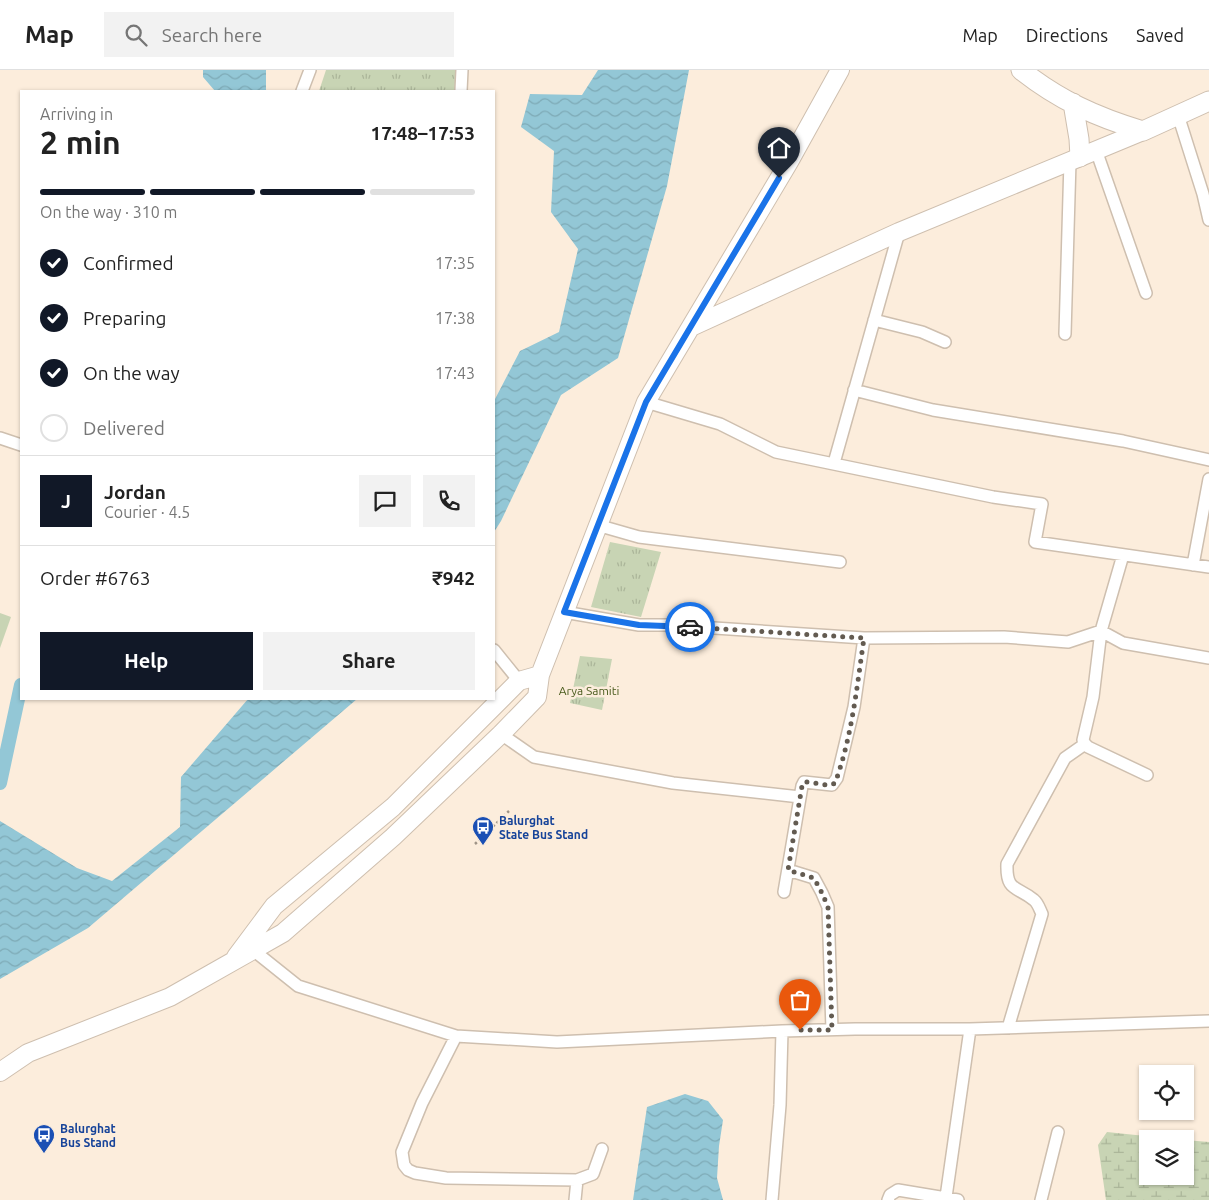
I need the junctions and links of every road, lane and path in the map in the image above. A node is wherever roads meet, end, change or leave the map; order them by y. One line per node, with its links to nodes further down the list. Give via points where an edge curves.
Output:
1 (310, 70): 5 (street)
2 (462, 70): 6 (street)
3 (840, 70): 16 (main road)
4 (1021, 70): 8 (highway)
5 (302, 90)
6 (461, 90)
7 (1209, 101): 9 (highway)
8 (1073, 103): 10 (highway, via 1107,120); 11 (highway)
9 (1178, 115): 10 (highway); 12 (street)
10 (1143, 131): 11 (main road)
11 (1082, 156): 13 (main road); 14 (street); 17 (street)
12 (1209, 220)
13 (899, 232): 15 (street); 16 (main road)
14 (1146, 293)
15 (874, 320): 18 (street, via 922,332); 19 (street)
16 (691, 327): 20 (main road)
17 (1065, 334)
18 (945, 342)
19 (854, 390): 23 (street, via 933,410 1122,441); 24 (street)
20 (646, 402): 24 (street, via 720,424 776,452); 26 (main road)
21 (0, 438): 22 (street)
22 (20, 445)
23 (1209, 460)
24 (834, 463): 27 (street, via 993,497 1042,504 1035,542)
25 (1209, 480): 29 (street)
26 (597, 525): 28 (street, via 639,537); 31 (main road)
27 (1123, 555): 29 (street); 32 (street)
28 (840, 562)
29 (1193, 564): 30 (street)
30 (1209, 567)
31 (564, 612): 33 (street, via 639,625); 36 (main road)
32 (1101, 631): 33 (street, via 1068,642 1004,637); 35 (street, via 1124,643); 39 (street)
33 (864, 638): 41 (street, via 852,714 835,783 804,782)
34 (495, 651): 37 (street)
35 (1209, 654)
36 (540, 675): 37 (main road); 38 (main road, via 537,697)
37 (519, 681): 47 (main road, via 394,807 274,906)
38 (501, 734): 41 (street, via 534,757 673,783); 46 (main road, via 393,837 282,933)
39 (1085, 744): 40 (street); 49 (street, via 1065,758 1006,864 1006,874 1013,888 1036,901 1042,914)
40 (1147, 774)
41 (800, 797): 44 (street)
42 (509, 810): 43 (path)
43 (475, 844)
44 (788, 870): 45 (street); 51 (street, via 814,878 828,907)
45 (784, 892)
46 (253, 950): 47 (main road); 53 (street, via 298,986)
47 (233, 961): 54 (main road, via 170,997 28,1053)
48 (1209, 1021): 49 (street)
49 (1008, 1028): 50 (street)
50 (970, 1029): 51 (street); 58 (street)
51 (832, 1030): 52 (street)
52 (782, 1031): 53 (street, via 558,1042); 60 (street)
53 (456, 1036): 57 (street, via 402,1152 404,1166 415,1173 446,1178)
54 (0, 1072)
55 (1058, 1132): 62 (street)
56 (602, 1149): 57 (street, via 593,1174)
57 (576, 1180): 59 (street)
58 (952, 1198): 61 (street, via 898,1190 890,1194)
59 (575, 1200)
60 (772, 1200)
61 (888, 1200)
62 (1041, 1200)

